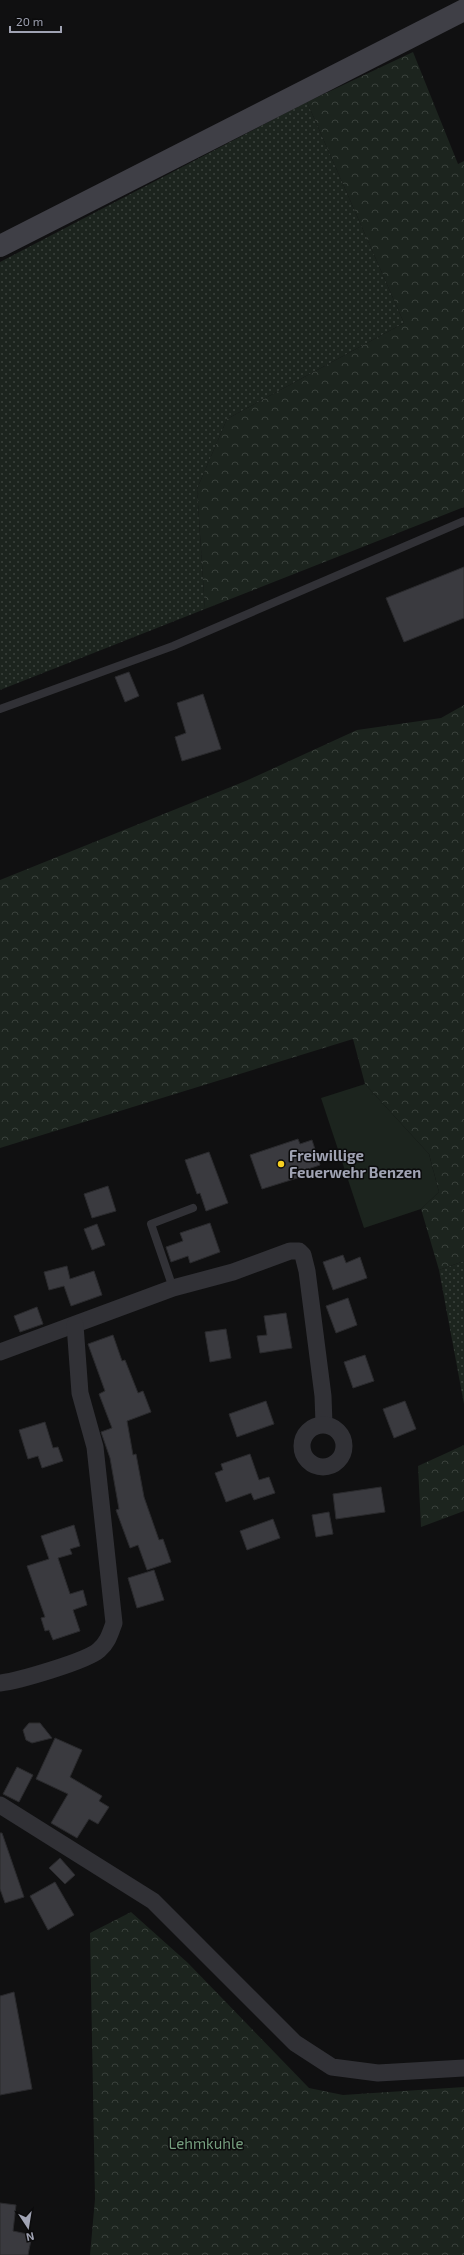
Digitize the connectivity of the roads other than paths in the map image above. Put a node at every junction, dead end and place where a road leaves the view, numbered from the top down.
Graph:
1 (464, 10) edge
2 (0, 246) edge
3 (464, 521) edge
4 (0, 709) edge
5 (193, 1208) dead end
6 (173, 1288) junction
7 (75, 1325) junction
8 (0, 1352) edge
9 (324, 1424) dead end
10 (0, 1683) edge
11 (0, 1805) edge
12 (464, 2068) edge

1 - 2 street
3 - 4 lane
5 - 6 lane
6 - 7 street
6 - 9 street
7 - 8 street
7 - 10 street
11 - 12 street

